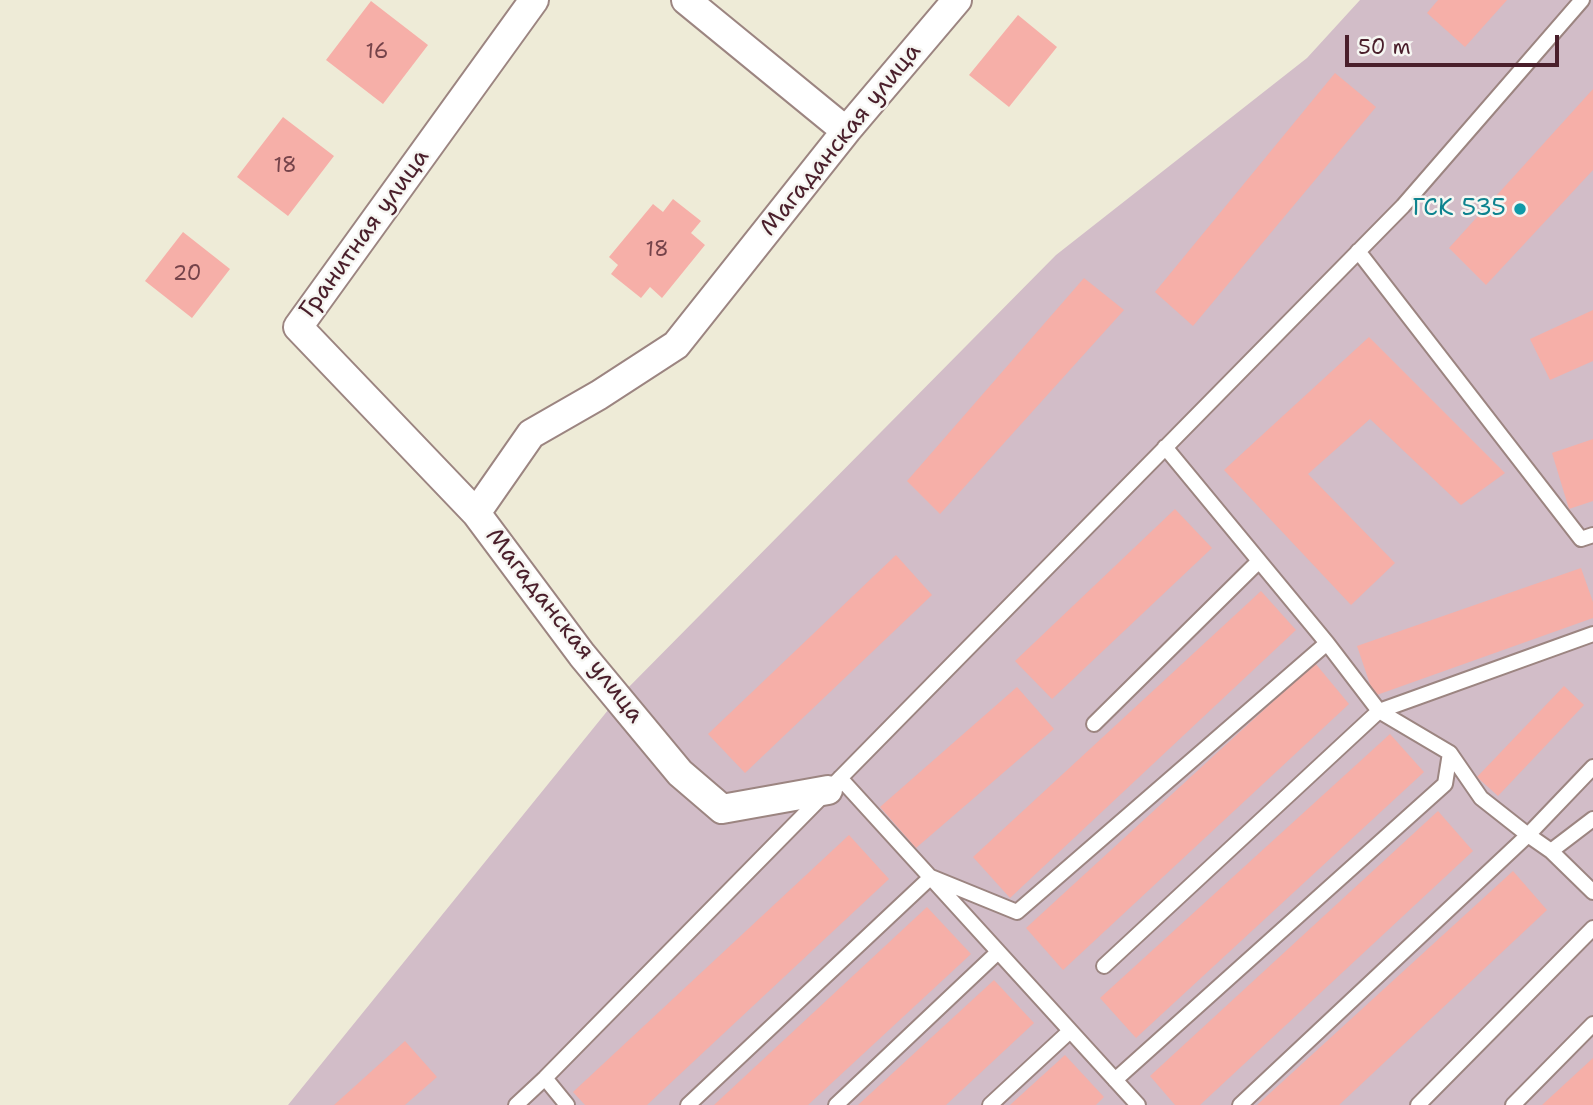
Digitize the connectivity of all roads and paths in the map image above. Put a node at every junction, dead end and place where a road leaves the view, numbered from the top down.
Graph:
1 (534, 0) edge
2 (686, 0) edge
3 (957, 0) edge
4 (1582, 0) edge
5 (846, 131) junction
6 (1358, 251) junction
7 (1165, 447) junction
8 (477, 513) junction
9 (1593, 535) edge
10 (1259, 561) junction
11 (1593, 635) edge
12 (1327, 643) junction
13 (1379, 711) junction
14 (1094, 724) dead end
15 (1450, 753) junction
16 (1593, 767) edge
17 (834, 784) junction
18 (1593, 819) edge
19 (1528, 835) junction
20 (1551, 851) junction
21 (931, 877) junction
22 (1593, 892) edge
23 (1593, 928) edge
24 (998, 952) junction
25 (1104, 966) dead end
26 (1593, 1024) edge
27 (1070, 1031) junction
28 (545, 1078) junction
29 (1115, 1080) junction
30 (516, 1105) edge
31 (567, 1105) edge
32 (688, 1105) edge
33 (836, 1105) edge
34 (990, 1105) edge
35 (1138, 1105) edge
36 (1240, 1105) edge
37 (1418, 1105) edge
38 (1513, 1105) edge

1 - 8 street, Гранитная улица
2 - 5 street
3 - 5 street, Магаданская улица
4 - 6 lane
5 - 8 street, Магаданская улица
6 - 7 lane
6 - 9 lane
7 - 10 lane
7 - 17 lane
8 - 17 street, Магаданская улица
10 - 12 lane
10 - 14 lane
11 - 13 lane
12 - 13 lane
12 - 21 lane
13 - 15 lane
13 - 25 lane
15 - 19 lane
15 - 29 lane
16 - 19 lane
17 - 21 lane
17 - 28 lane
18 - 20 lane
19 - 20 lane
19 - 36 lane
20 - 22 lane
21 - 24 lane
21 - 32 lane
23 - 37 lane
24 - 27 lane
24 - 33 lane
26 - 38 lane
27 - 29 lane
27 - 34 lane
28 - 30 lane
28 - 31 lane
29 - 35 lane

